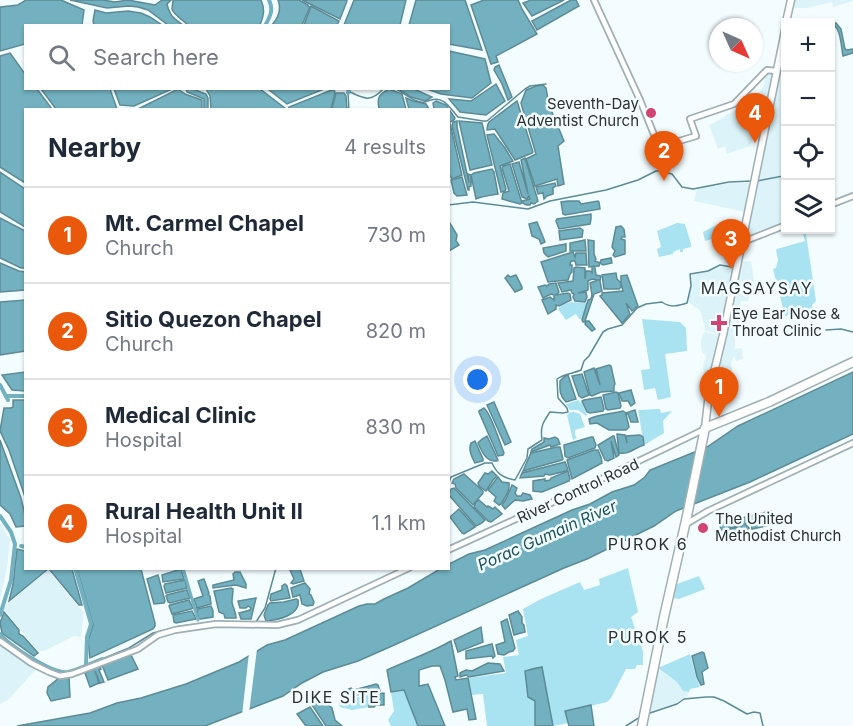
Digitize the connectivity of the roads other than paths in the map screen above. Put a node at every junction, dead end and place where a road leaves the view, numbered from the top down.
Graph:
1 (594, 0) edge
2 (791, 0) edge
3 (787, 18) edge
4 (781, 49) edge
5 (776, 71) junction
6 (853, 196) edge
7 (835, 203) edge
8 (781, 227) edge
9 (742, 239) junction
10 (851, 362) edge
11 (705, 432) junction
12 (853, 443) edge
13 (685, 523) junction
14 (450, 549) edge
15 (405, 570) edge
16 (0, 641) edge
17 (643, 720) edge

1 - 5 street
2 - 3 main road
4 - 5 main road
5 - 9 main road
6 - 7 street
8 - 9 street
9 - 11 main road
10 - 11 highway
11 - 13 highway
11 - 14 street, River Control Road
12 - 13 street
13 - 17 highway
15 - 16 street

